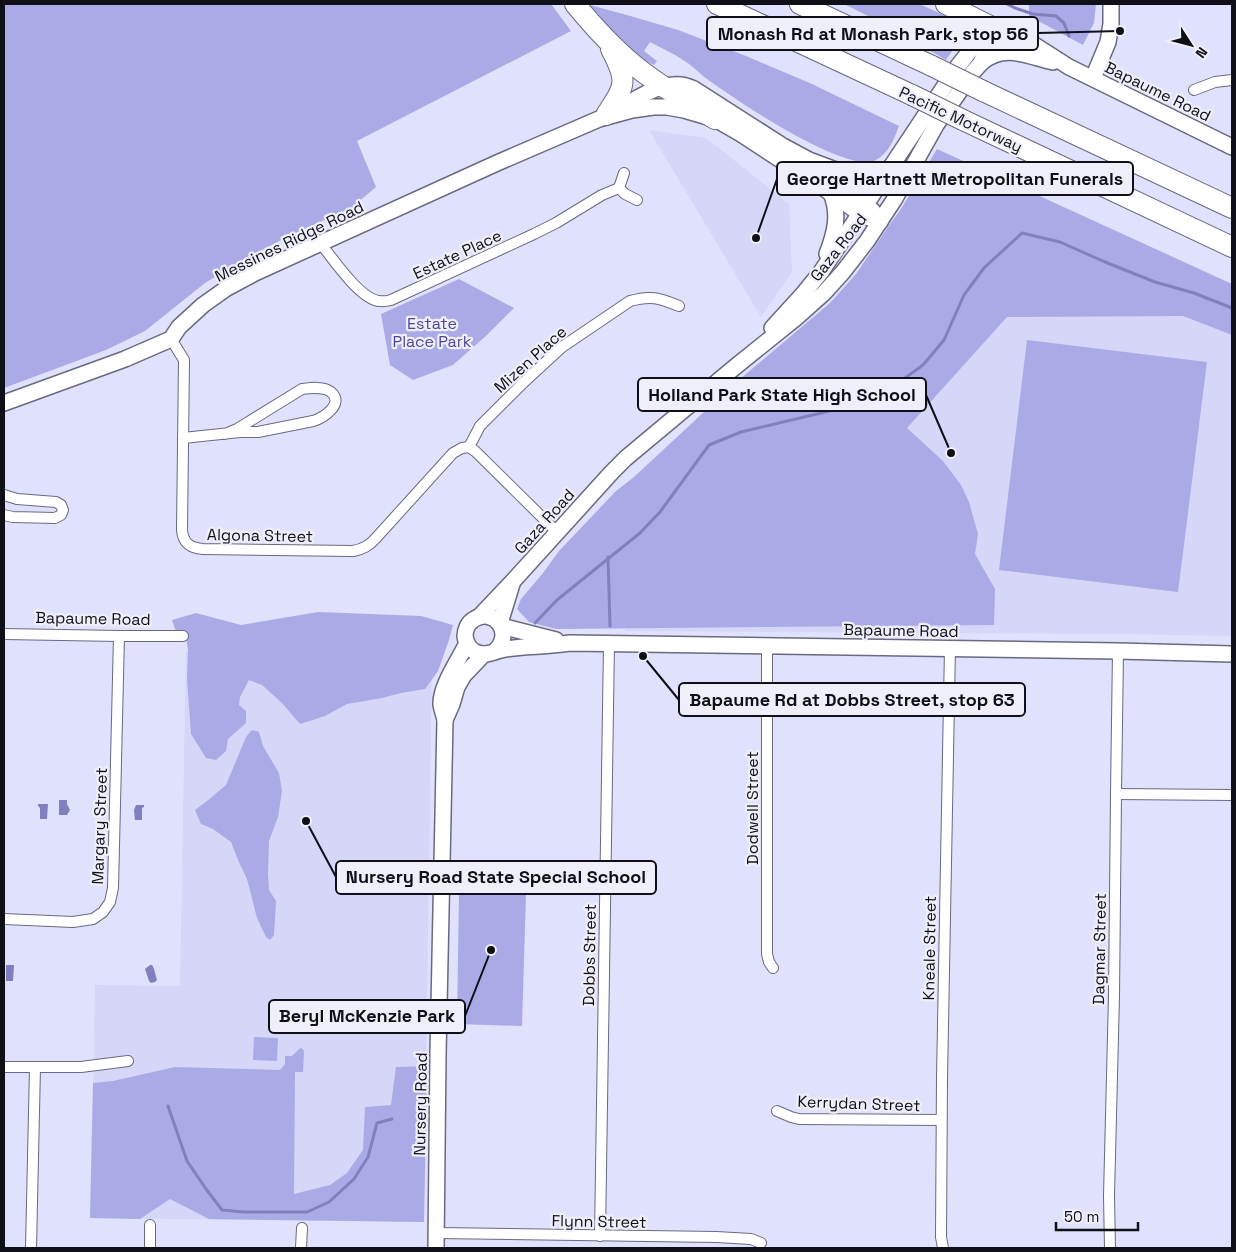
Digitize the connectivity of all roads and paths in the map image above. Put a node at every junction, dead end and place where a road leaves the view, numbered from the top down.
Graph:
1 (575, 4) edge
2 (718, 4) edge
3 (800, 4) edge
4 (946, 4) edge
5 (1111, 4) edge
6 (992, 27) junction
7 (605, 38) junction
8 (981, 63) junction
9 (1069, 67) junction
10 (1093, 78) junction
11 (1232, 80) edge
12 (664, 86) junction
13 (1194, 90) dead end
14 (603, 117) junction
15 (716, 119) junction
16 (783, 146) junction
17 (1232, 147) edge
18 (894, 163) junction
19 (624, 173) dead end
20 (618, 188) junction
21 (831, 193) junction
22 (637, 200) dead end
23 (1232, 208) edge
24 (863, 209) junction
25 (880, 222) junction
26 (321, 244) junction
27 (1232, 247) edge
28 (821, 272) junction
29 (679, 306) dead end
30 (171, 339) junction
31 (735, 367) junction
32 (4, 403) edge
33 (225, 434) junction
34 (183, 438) junction
35 (469, 447) junction
36 (4, 495) edge
37 (4, 515) edge
38 (557, 532) junction
39 (514, 580) junction
40 (478, 617) junction
41 (500, 625) junction
42 (4, 634) edge
43 (119, 636) junction
44 (183, 636) dead end
45 (570, 643) junction
46 (467, 644) junction
47 (609, 644) junction
48 (767, 646) junction
49 (950, 648) junction
50 (1118, 651) junction
51 (489, 653) junction
52 (1232, 654) edge
53 (445, 720) junction
54 (1116, 794) junction
55 (1232, 795) edge
56 (4, 919) edge
57 (773, 968) dead end
58 (128, 1061) dead end
59 (4, 1067) edge
60 (35, 1067) junction
61 (777, 1110) dead end
62 (941, 1120) junction
63 (150, 1225) dead end
64 (302, 1228) dead end
65 (600, 1236) junction
66 (437, 1241) edge
67 (761, 1242) dead end
68 (30, 1248) edge
69 (150, 1248) edge
70 (302, 1248) edge
71 (943, 1248) edge
72 (1110, 1248) edge

1 - 7 highway
2 - 27 highway, Pacific Motorway, bridge
3 - 23 highway, bridge
4 - 6 highway
5 - 10 main road
6 - 8 main road, Gaza Road
6 - 9 main road, Bapaume Road
6 - 18 main road, Gaza Road
7 - 12 highway
7 - 14 highway
8 - 9 main road, Bapaume Road
8 - 25 main road, Gaza Road
9 - 10 main road, Bapaume Road
10 - 17 main road, Bapaume Road
11 - 13 street
12 - 14 main road, Messines Ridge Road
12 - 15 highway
12 - 16 main road, Messines Ridge Road
14 - 15 main road, Messines Ridge Road
14 - 26 main road, Messines Ridge Road
15 - 21 main road, Messines Ridge Road
16 - 18 main road
16 - 24 main road
18 - 24 main road, Gaza Road
19 - 20 street
20 - 22 street
20 - 26 street, Estate Place
21 - 24 main road, Messines Ridge Road
21 - 28 main road
24 - 25 main road, Messines Ridge Road
24 - 28 main road, Gaza Road
25 - 31 main road, Gaza Road
26 - 30 main road, Messines Ridge Road
28 - 31 main road, Gaza Road
29 - 35 street, Mizen Place
30 - 32 main road, Messines Ridge Road
30 - 34 street, Algona Street
31 - 38 main road, Gaza Road
33 - 33 street
33 - 34 street
34 - 35 street, Algona Street
35 - 38 street
36 - 37 street
38 - 39 main road, Gaza Road
39 - 40 main road, Gaza Road
39 - 41 main road, Gaza Road
40 - 41 main road
40 - 46 main road
41 - 45 main road, Bapaume Road
41 - 51 main road
42 - 43 street, Bapaume Road
43 - 44 street, Bapaume Road
43 - 56 street, Margary Street
45 - 47 main road, Bapaume Road
45 - 51 main road, Bapaume Road
46 - 51 main road
46 - 53 main road, Nursery Road
47 - 48 main road, Bapaume Road
47 - 65 street, Dobbs Street
48 - 49 main road, Bapaume Road
48 - 57 street, Dodwell Street
49 - 50 main road, Bapaume Road
49 - 62 street, Kneale Street
50 - 52 main road, Bapaume Road
50 - 54 street, Dagmar Street
51 - 53 main road, Nursery Road
53 - 66 main road, Nursery Road
54 - 55 street
54 - 72 street, Dagmar Street
58 - 60 street
59 - 60 street
60 - 68 street
61 - 62 street, Kerrydan Street
62 - 71 street, Kneale Street
63 - 69 street
64 - 70 street
65 - 66 street, Flynn Street
65 - 67 street, Flynn Street

